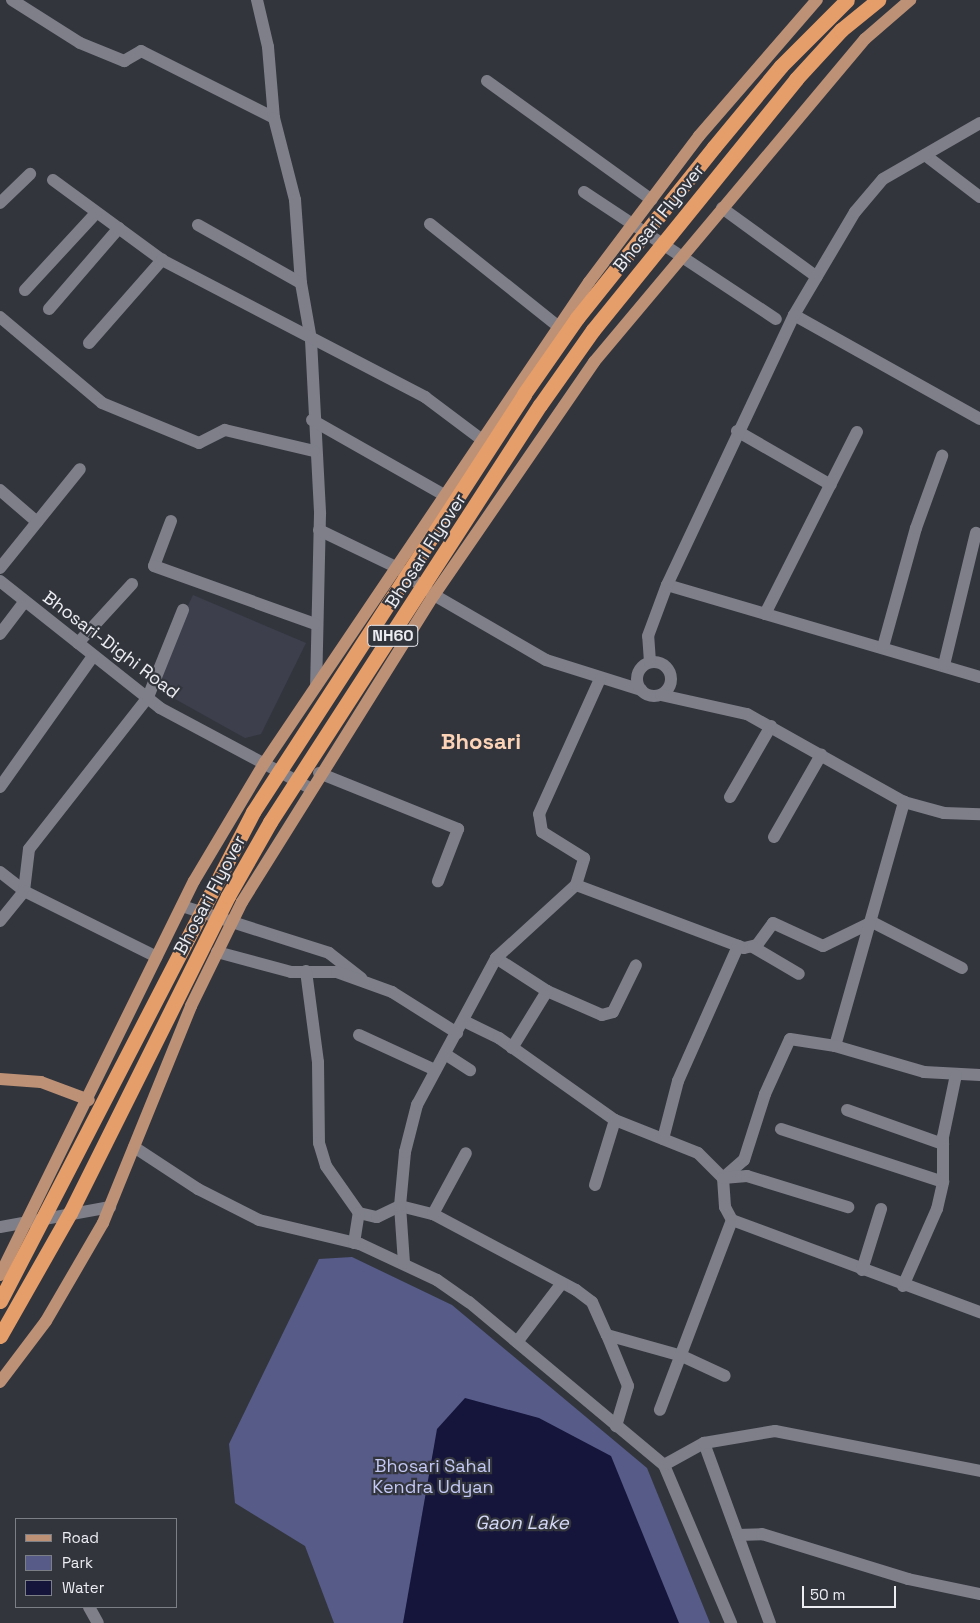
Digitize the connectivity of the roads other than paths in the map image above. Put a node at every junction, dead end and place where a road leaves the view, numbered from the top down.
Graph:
1 (12, 0) edge
2 (257, 0) edge
3 (817, 0) edge
4 (847, 0) edge
5 (878, 0) edge
6 (910, 0) edge
7 (487, 81) dead end
8 (274, 118) junction
9 (980, 124) edge
10 (925, 155) junction
11 (30, 174) dead end
12 (53, 180) dead end
13 (584, 192) dead end
14 (980, 197) edge
15 (652, 200) junction
16 (0, 202) edge
17 (722, 208) junction
18 (96, 213) junction
19 (430, 224) dead end
20 (198, 225) dead end
21 (632, 227) junction
22 (119, 228) junction
23 (680, 257) junction
24 (162, 260) junction
25 (817, 277) junction
26 (301, 283) junction
27 (24, 290) dead end
28 (50, 309) dead end
29 (794, 315) junction
30 (0, 317) edge
31 (776, 319) dead end
32 (558, 326) junction
33 (312, 340) junction
34 (89, 343) dead end
35 (980, 419) edge
36 (312, 420) junction
37 (737, 431) junction
38 (857, 432) dead end
39 (482, 439) junction
40 (314, 450) junction
41 (942, 456) dead end
42 (80, 469) dead end
43 (831, 484) junction
44 (0, 490) edge
45 (444, 494) junction
46 (37, 522) junction
47 (171, 522) dead end
48 (319, 530) junction
49 (976, 533) dead end
50 (396, 567) junction
51 (0, 568) edge
52 (0, 581) edge
53 (132, 584) dead end
54 (667, 585) junction
55 (434, 595) junction
56 (25, 601) junction
57 (183, 610) dead end
58 (765, 614) junction
59 (315, 624) junction
60 (0, 634) edge
61 (78, 643) junction
62 (883, 647) junction
63 (93, 656) junction
64 (650, 662) junction
65 (944, 665) junction
66 (980, 677) edge
67 (600, 679) junction
68 (316, 686) junction
69 (640, 690) junction
70 (661, 695) junction
71 (148, 697) junction
72 (771, 726) junction
73 (820, 756) junction
74 (265, 762) junction
75 (320, 773) junction
76 (0, 787) edge
77 (310, 788) junction
78 (730, 797) dead end
79 (904, 802) junction
80 (980, 814) edge
81 (774, 837) dead end
82 (0, 872) edge
83 (438, 881) dead end
84 (576, 885) junction
85 (24, 891) junction
86 (182, 906) junction
87 (1, 917) edge
88 (232, 922) junction
89 (872, 922) junction
90 (738, 946) junction
91 (753, 947) junction
92 (217, 952) junction
93 (157, 957) junction
94 (496, 958) junction
95 (636, 965) dead end
96 (962, 968) dead end
97 (306, 971) junction
98 (799, 974) dead end
99 (363, 981) junction
100 (547, 991) junction
101 (464, 1022) junction
102 (457, 1033) junction
103 (359, 1035) dead end
104 (835, 1046) junction
105 (512, 1048) junction
106 (445, 1054) junction
107 (436, 1070) junction
108 (470, 1070) dead end
109 (956, 1075) junction
110 (980, 1075) edge
111 (0, 1078) edge
112 (89, 1100) junction
113 (847, 1110) dead end
114 (615, 1120) junction
115 (781, 1129) dead end
116 (663, 1138) junction
117 (943, 1144) junction
118 (134, 1147) junction
119 (466, 1153) dead end
120 (723, 1178) junction
121 (943, 1182) junction
122 (595, 1185) dead end
123 (400, 1206) junction
124 (110, 1207) junction
125 (848, 1207) dead end
126 (881, 1209) dead end
127 (359, 1213) junction
128 (433, 1214) junction
129 (30, 1220) junction
130 (732, 1220) junction
131 (0, 1228) edge
132 (354, 1243) junction
133 (404, 1262) junction
134 (862, 1270) junction
135 (0, 1275) edge
136 (562, 1283) junction
137 (902, 1286) junction
138 (0, 1301) edge
139 (980, 1312) edge
140 (607, 1335) junction
141 (0, 1336) edge
142 (517, 1342) junction
143 (682, 1356) junction
144 (725, 1376) dead end
145 (0, 1382) edge
146 (660, 1410) dead end
147 (616, 1426) junction
148 (704, 1443) junction
149 (664, 1465) junction
150 (980, 1471) edge
151 (738, 1535) junction
152 (980, 1594) edge
153 (90, 1608) edge
154 (98, 1623) edge
155 (730, 1623) edge
156 (770, 1623) edge

1 - 8 street
2 - 8 street
3 - 15 main road
4 - 138 highway, Bhosari Flyover / NH60
5 - 141 highway, Bhosari Flyover / NH60
6 - 17 main road
7 - 15 street
8 - 26 street
9 - 10 street
10 - 14 street
10 - 25 street
11 - 16 street
12 - 18 street
13 - 21 street
15 - 21 main road
17 - 23 main road
17 - 25 street
18 - 22 street
18 - 27 street
19 - 32 street
20 - 26 street
21 - 23 street
21 - 32 main road
22 - 24 street
22 - 28 street
23 - 31 street
23 - 55 main road
24 - 33 street
24 - 34 street
25 - 29 street
26 - 33 street
29 - 35 street
29 - 37 street
30 - 40 street
32 - 39 main road
33 - 36 street
33 - 39 street
36 - 40 street
36 - 45 street
37 - 43 street
37 - 54 street
38 - 43 street
39 - 45 main road
40 - 48 street
41 - 62 street
42 - 46 street
43 - 58 street
44 - 46 street
45 - 50 main road
46 - 51 street
47 - 59 street
48 - 50 street
48 - 59 street
49 - 65 street
50 - 55 street
50 - 68 main road
52 - 56 street, Bhosari-Dighi Road
53 - 61 street
54 - 58 street
54 - 64 street
55 - 67 street
55 - 75 main road
56 - 60 street
56 - 61 street, Bhosari-Dighi Road
57 - 71 street
58 - 62 street
59 - 68 street
61 - 63 street, Bhosari-Dighi Road
62 - 65 street
63 - 71 street, Bhosari-Dighi Road
63 - 76 street
64 - 69 street
64 - 70 street
65 - 66 street
67 - 69 street
67 - 84 street
68 - 74 main road
69 - 70 street
70 - 72 street
71 - 74 street, Bhosari-Dighi Road
71 - 85 street
72 - 73 street
72 - 78 street
73 - 79 street
73 - 81 street
74 - 77 street, Bhosari-Dighi Road
74 - 86 main road
75 - 77 main road
75 - 83 street
77 - 88 main road
79 - 80 street
79 - 89 street
82 - 85 street
84 - 90 street
84 - 94 street
85 - 87 street
85 - 93 street
86 - 88 street
86 - 93 main road
88 - 92 main road
88 - 99 street
89 - 91 street
89 - 96 street
89 - 104 street
90 - 91 street
90 - 116 street
91 - 98 street
92 - 97 street
92 - 118 main road
93 - 112 main road
94 - 100 street
94 - 101 street
95 - 100 street
97 - 99 street
97 - 127 street
99 - 102 street
100 - 105 street
101 - 102 street
101 - 105 street
102 - 106 street
103 - 107 street
104 - 109 street
104 - 120 street
105 - 114 street
106 - 107 street
106 - 108 street
107 - 123 street
109 - 110 street
109 - 117 street
111 - 112 main road
112 - 129 main road
113 - 117 street
114 - 116 street
114 - 122 street
115 - 121 street
116 - 120 street
117 - 121 street
118 - 124 main road
118 - 132 street
119 - 128 street
120 - 125 street
120 - 130 street
121 - 137 street
123 - 127 street
123 - 128 street
123 - 133 street
124 - 129 street
124 - 145 main road
126 - 134 street
127 - 132 street
128 - 136 street
129 - 131 street
129 - 135 main road
130 - 134 street
130 - 143 street
132 - 133 street
133 - 142 street
134 - 137 street
136 - 140 street
136 - 142 street
137 - 139 street
140 - 143 street
140 - 147 street
142 - 147 street
143 - 144 street
143 - 146 street
147 - 149 street
148 - 149 street
148 - 150 street
148 - 151 street
149 - 155 street
151 - 152 street
151 - 156 street
153 - 154 street

